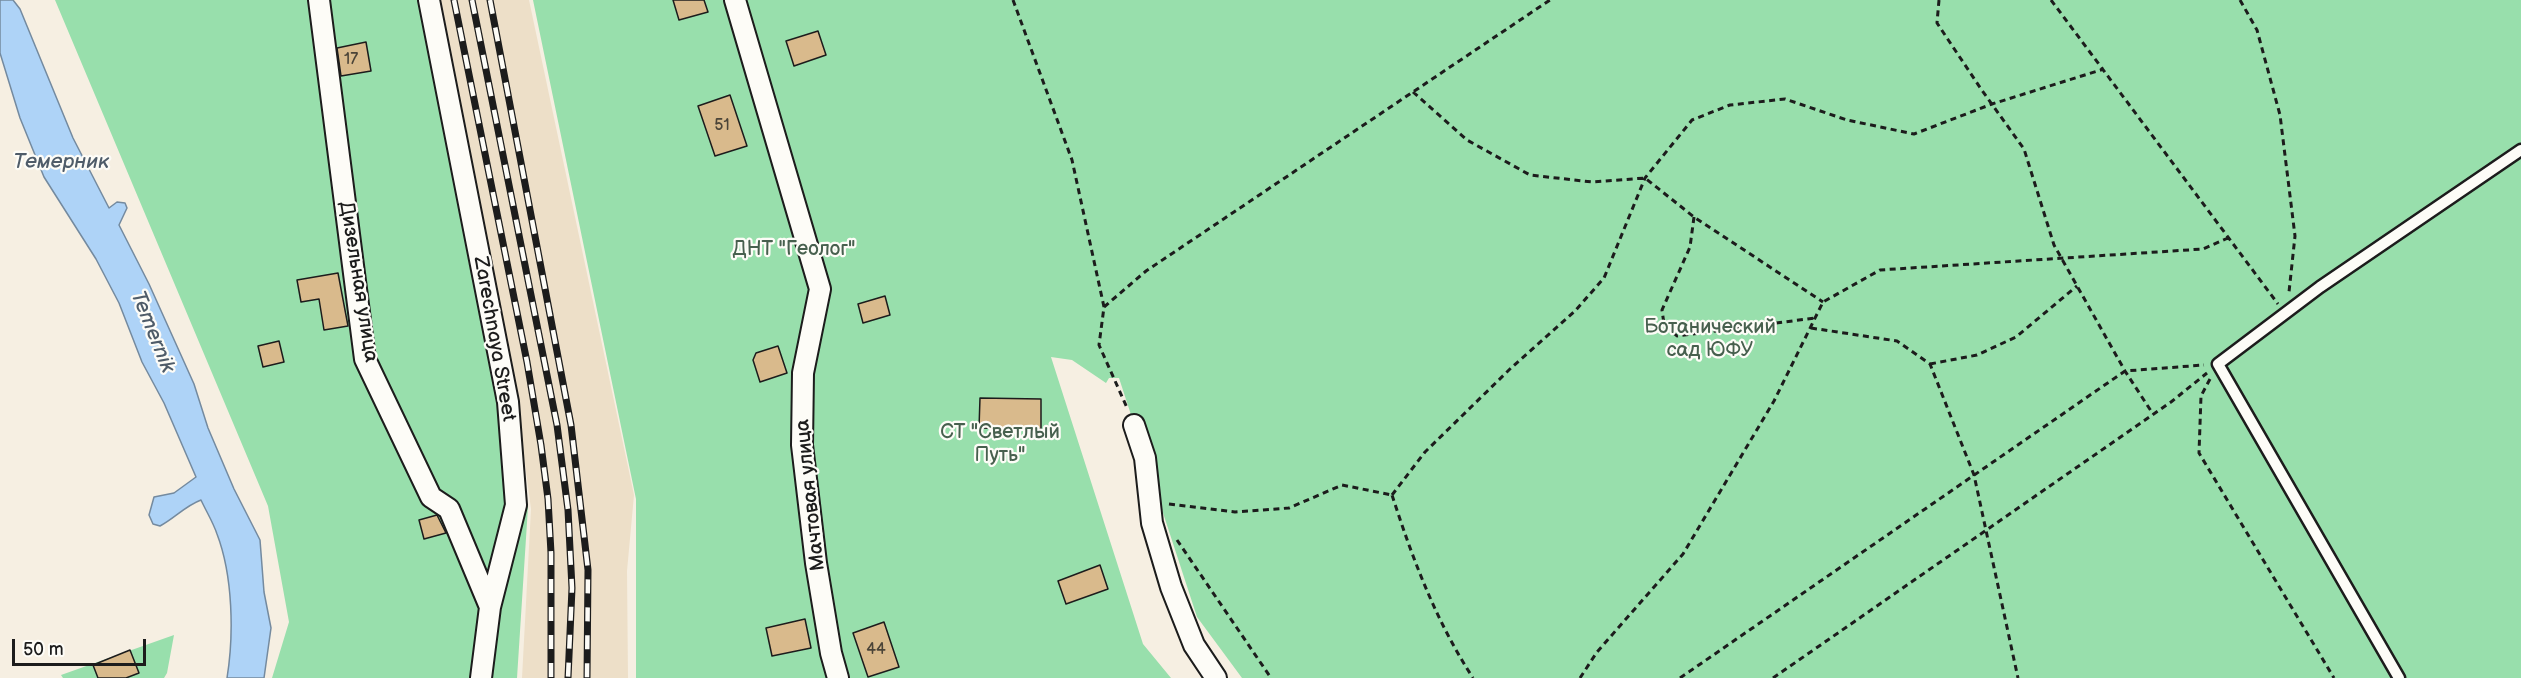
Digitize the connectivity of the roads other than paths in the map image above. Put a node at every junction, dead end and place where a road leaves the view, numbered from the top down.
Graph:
1 (319, 0) edge
2 (429, 0) edge
3 (735, 0) edge
4 (2521, 150) edge
5 (1134, 425) road end
6 (490, 608) junction
7 (481, 678) edge
8 (838, 678) edge
9 (1216, 678) edge
10 (2399, 678) edge

1 - 6 street, Дизельная улица
2 - 6 street, Zarechnaya Street
3 - 8 street, Мачтовая улица
4 - 10 lane
5 - 9 street
6 - 7 street, Zarechnaya Street

